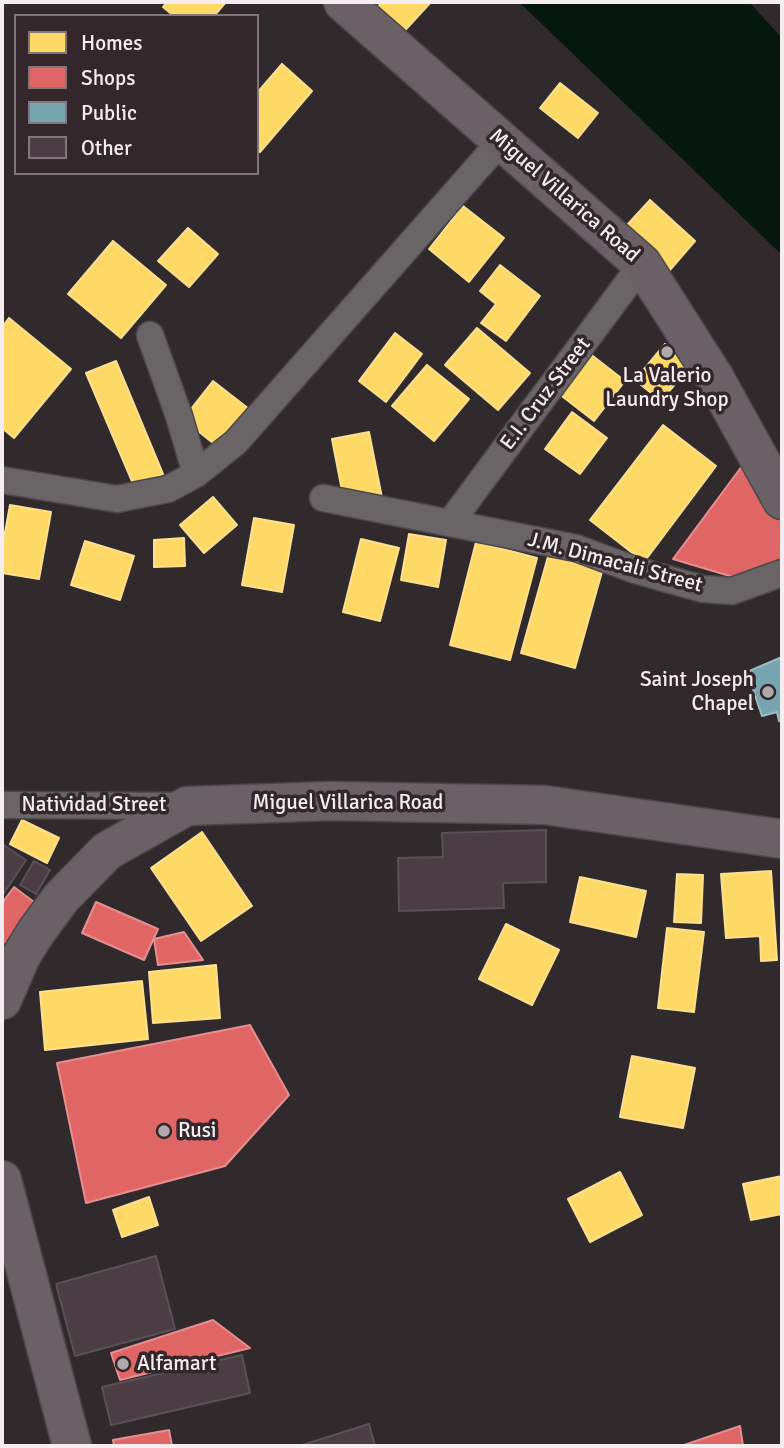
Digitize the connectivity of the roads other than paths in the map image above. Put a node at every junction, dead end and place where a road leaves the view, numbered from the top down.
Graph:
1 (343, 2) edge
2 (500, 141) junction
3 (642, 264) junction
4 (150, 335) dead end
5 (196, 474) junction
6 (2, 480) edge
7 (323, 498) dead end
8 (782, 500) edge
9 (450, 523) junction
10 (782, 573) edge
11 (2, 805) edge
12 (187, 806) junction
13 (782, 839) edge
14 (2, 1000) edge
15 (2, 1180) edge
16 (72, 1446) edge

1 - 2 main road, Miguel Villarica Road
2 - 3 main road, Miguel Villarica Road
2 - 5 street
3 - 8 main road, Miguel Villarica Road
3 - 9 street, E.I. Cruz Street
4 - 5 street
5 - 6 street
7 - 9 street, J.M. Dimacali Street
9 - 10 street, J.M. Dimacali Street
11 - 12 street, Natividad Street
12 - 13 main road, Miguel Villarica Road
12 - 14 main road, Miguel Villarica Road
15 - 16 main road

